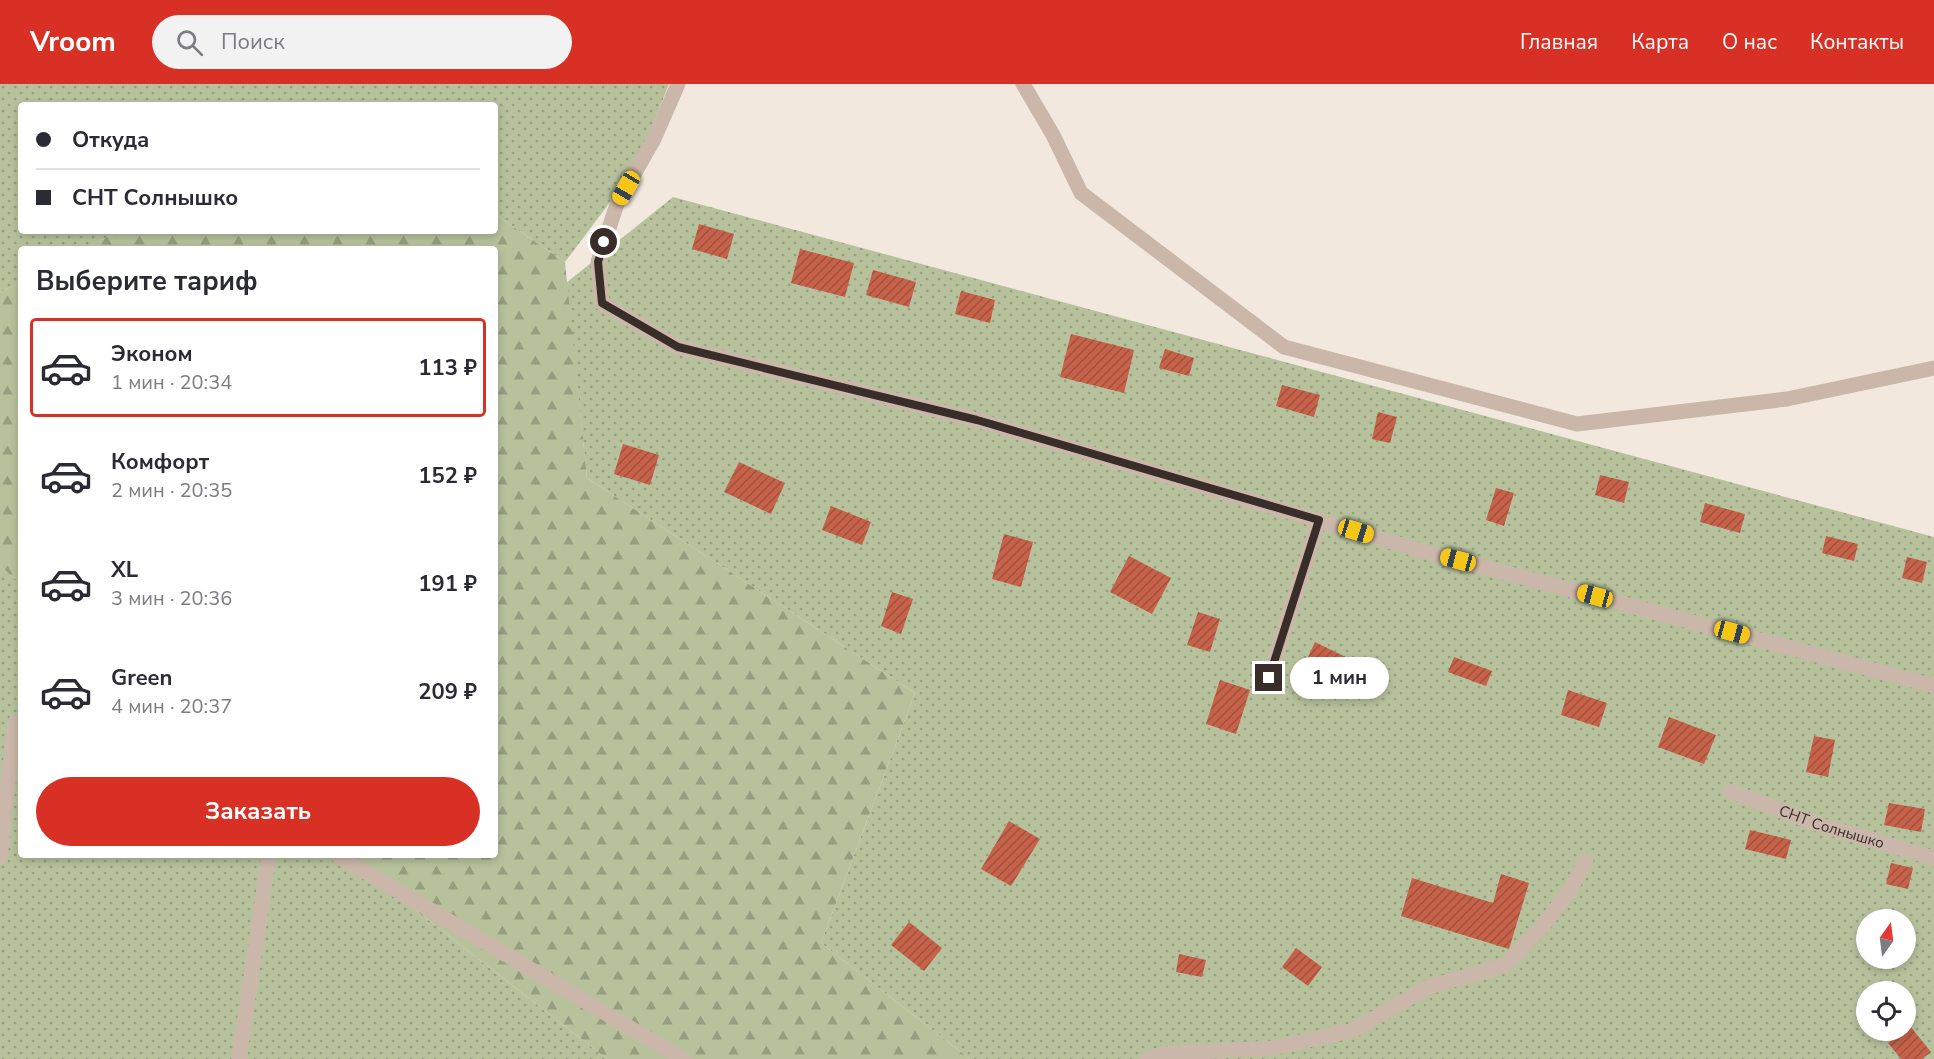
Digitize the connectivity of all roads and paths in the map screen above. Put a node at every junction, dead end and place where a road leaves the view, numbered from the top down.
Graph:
1 (678, 84) edge
2 (1023, 84) edge
3 (1934, 368) edge
4 (1319, 520) junction
5 (1269, 678) dead end
6 (1934, 686) edge
7 (0, 717) edge
8 (18, 723) edge
9 (1730, 791) dead end
10 (0, 857) edge
11 (269, 858) edge
12 (342, 858) edge
13 (1934, 858) edge
14 (1586, 861) dead end
15 (239, 1059) edge
16 (683, 1059) edge
17 (1146, 1059) edge

1 - 4 lane
2 - 3 lane
4 - 5 lane
4 - 6 lane
7 - 8 lane
8 - 10 lane
9 - 13 lane, СНТ Солнышко
11 - 15 lane
12 - 16 lane
14 - 17 lane

